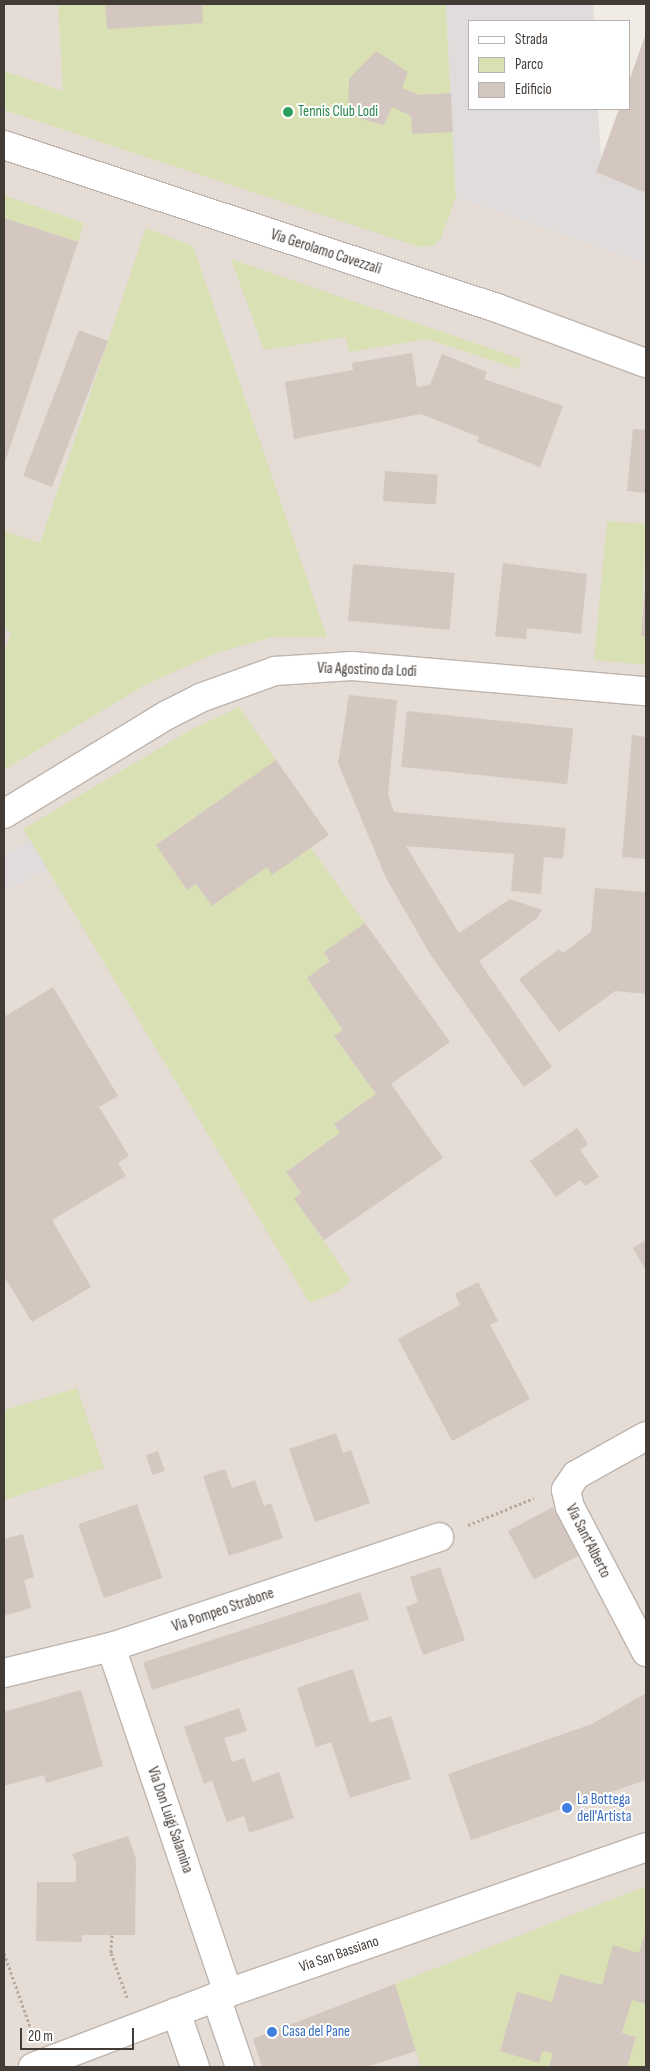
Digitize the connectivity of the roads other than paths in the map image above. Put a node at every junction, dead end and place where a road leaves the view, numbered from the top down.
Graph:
1 (4, 145) edge
2 (646, 363) edge
3 (646, 691) edge
4 (4, 814) edge
5 (646, 1436) edge
6 (439, 1537) dead end
7 (112, 1647) junction
8 (646, 1652) edge
9 (4, 1673) edge
10 (646, 1846) edge
11 (222, 1995) junction
12 (176, 2012) junction
13 (33, 2067) edge
14 (195, 2067) edge
15 (240, 2067) edge

1 - 2 street, Via Gerolamo Cavezzali
3 - 4 street, Via Agostino da Lodi
5 - 8 street, Via Sant'Alberto
6 - 7 street, Via Pompeo Strabone
7 - 9 street, Via Pompeo Strabone
7 - 11 street, Via Don Luigi Salamina
10 - 11 street, Via San Bassiano
11 - 12 street, Via San Bassiano
11 - 15 street, Via Don Luigi Salamina
12 - 13 street, Via San Bassiano
12 - 14 street

